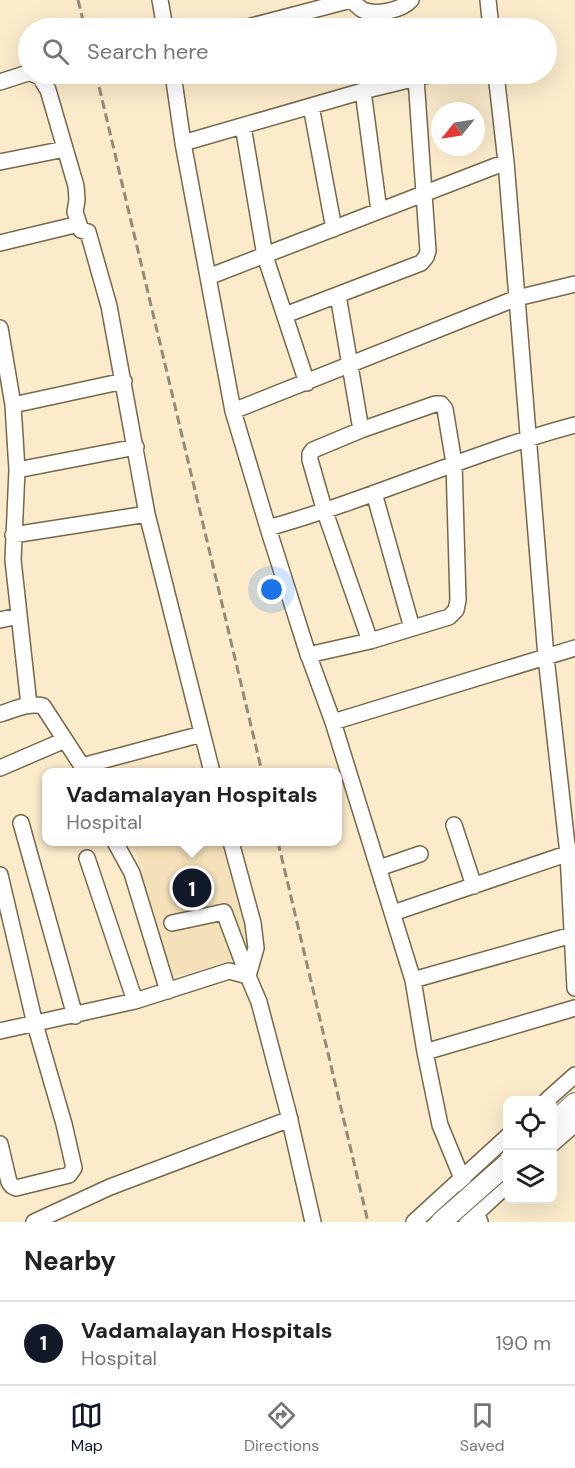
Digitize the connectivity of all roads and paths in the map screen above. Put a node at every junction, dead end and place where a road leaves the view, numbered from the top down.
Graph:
1 (160, 0) edge
2 (351, 0) edge
3 (411, 0) edge
4 (488, 0) edge
5 (163, 18) edge
6 (282, 18) edge
7 (490, 18) edge
8 (18, 76) edge
9 (0, 82) edge
10 (44, 84) edge
11 (174, 84) edge
12 (392, 84) edge
13 (416, 84) edge
14 (497, 84) edge
15 (363, 91) junction
16 (310, 106) junction
17 (243, 126) junction
18 (183, 143) junction
19 (64, 149) junction
20 (0, 162) edge
21 (506, 162) junction
22 (423, 192) junction
23 (379, 211) junction
24 (79, 224) junction
25 (334, 229) junction
26 (0, 243) edge
27 (265, 256) junction
28 (208, 278) junction
29 (575, 284) edge
30 (338, 295) junction
31 (517, 298) junction
32 (285, 315) junction
33 (0, 328) edge
34 (350, 366) junction
35 (124, 381) junction
36 (307, 383) junction
37 (13, 405) junction
38 (233, 411) junction
39 (575, 425) edge
40 (361, 430) junction
41 (528, 437) junction
42 (136, 447) junction
43 (454, 463) junction
44 (17, 470) junction
45 (374, 493) junction
46 (325, 512) junction
47 (147, 514) junction
48 (268, 528) junction
49 (13, 535) junction
50 (7, 561) edge
51 (20, 616) junction
52 (0, 620) edge
53 (412, 628) junction
54 (370, 641) junction
55 (575, 648) edge
56 (308, 655) junction
57 (546, 657) junction
58 (29, 705) junction
59 (0, 714) edge
60 (333, 722) junction
61 (202, 734) junction
62 (65, 740) junction
63 (0, 768) edge
64 (82, 768) edge
65 (86, 768) edge
66 (211, 768) edge
67 (21, 823) dead end
68 (454, 825) dead end
69 (117, 846) edge
70 (232, 846) edge
71 (571, 853) edge
72 (420, 854) dead end
73 (87, 858) dead end
74 (379, 868) junction
75 (0, 875) edge
76 (474, 886) junction
77 (393, 913) junction
78 (172, 923) dead end
79 (572, 935) junction
80 (248, 976) junction
81 (413, 980) junction
82 (575, 988) edge
83 (168, 991) junction
84 (135, 1001) junction
85 (575, 1008) edge
86 (75, 1016) junction
87 (35, 1024) junction
88 (0, 1031) edge
89 (425, 1052) junction
90 (575, 1075) edge
91 (552, 1096) edge
92 (575, 1103) edge
93 (290, 1119) junction
94 (557, 1119) edge
95 (575, 1124) edge
96 (503, 1140) edge
97 (557, 1140) edge
98 (0, 1144) edge
99 (503, 1167) edge
100 (462, 1178) junction
101 (503, 1188) edge
102 (65, 1208) junction
103 (474, 1219) edge
104 (34, 1222) edge
105 (74, 1222) edge
106 (312, 1222) edge
107 (414, 1222) edge
108 (441, 1222) edge

1 - 5 street
2 - 3 street
2 - 6 street
4 - 7 street
8 - 9 street
10 - 19 street
11 - 18 street
12 - 15 street
13 - 22 street
14 - 21 street
15 - 16 street
15 - 23 street
16 - 17 street
16 - 25 street
17 - 18 street
17 - 27 street
18 - 28 street
19 - 20 street
19 - 24 street
21 - 22 street
21 - 31 street
22 - 23 street
22 - 30 street
23 - 25 street
24 - 26 street
24 - 35 street
25 - 27 street
27 - 28 street
27 - 32 street
28 - 38 street
29 - 31 street
30 - 32 street
30 - 34 street
31 - 34 street
31 - 41 street
32 - 36 street
33 - 37 street
34 - 36 street
34 - 40 street
35 - 37 street
35 - 42 street
36 - 38 street
37 - 44 street
38 - 48 street
39 - 41 street
40 - 43 street
40 - 46 street
41 - 43 street
41 - 57 street
42 - 44 street
42 - 47 street
43 - 45 street
43 - 53 street
44 - 49 street
45 - 46 street
45 - 53 street
46 - 48 street
46 - 54 street
47 - 49 street
47 - 61 street
48 - 56 street
49 - 50 street
50 - 51 street
51 - 52 street
51 - 58 street
53 - 54 street
54 - 56 street
55 - 57 street
56 - 60 street
57 - 60 street
57 - 71 street
58 - 59 street
58 - 62 street
60 - 74 street
61 - 65 street
61 - 66 street
62 - 63 street
62 - 64 street
67 - 86 street
68 - 76 street
69 - 83 street
70 - 80 street
71 - 76 street
71 - 79 street
72 - 74 street
73 - 84 street
74 - 77 street
75 - 87 street
76 - 77 street
77 - 81 street
78 - 80 street
79 - 81 street
79 - 82 street
80 - 83 street
80 - 93 street
81 - 89 street
83 - 84 street
84 - 86 street
85 - 89 street
86 - 87 street
87 - 88 street
87 - 98 street
89 - 100 street
90 - 91 street
92 - 94 main road
93 - 102 street
93 - 106 street
95 - 97 street
96 - 100 street
99 - 108 main road, bridge
100 - 103 street
100 - 107 street
101 - 103 street
102 - 104 street
102 - 105 street

